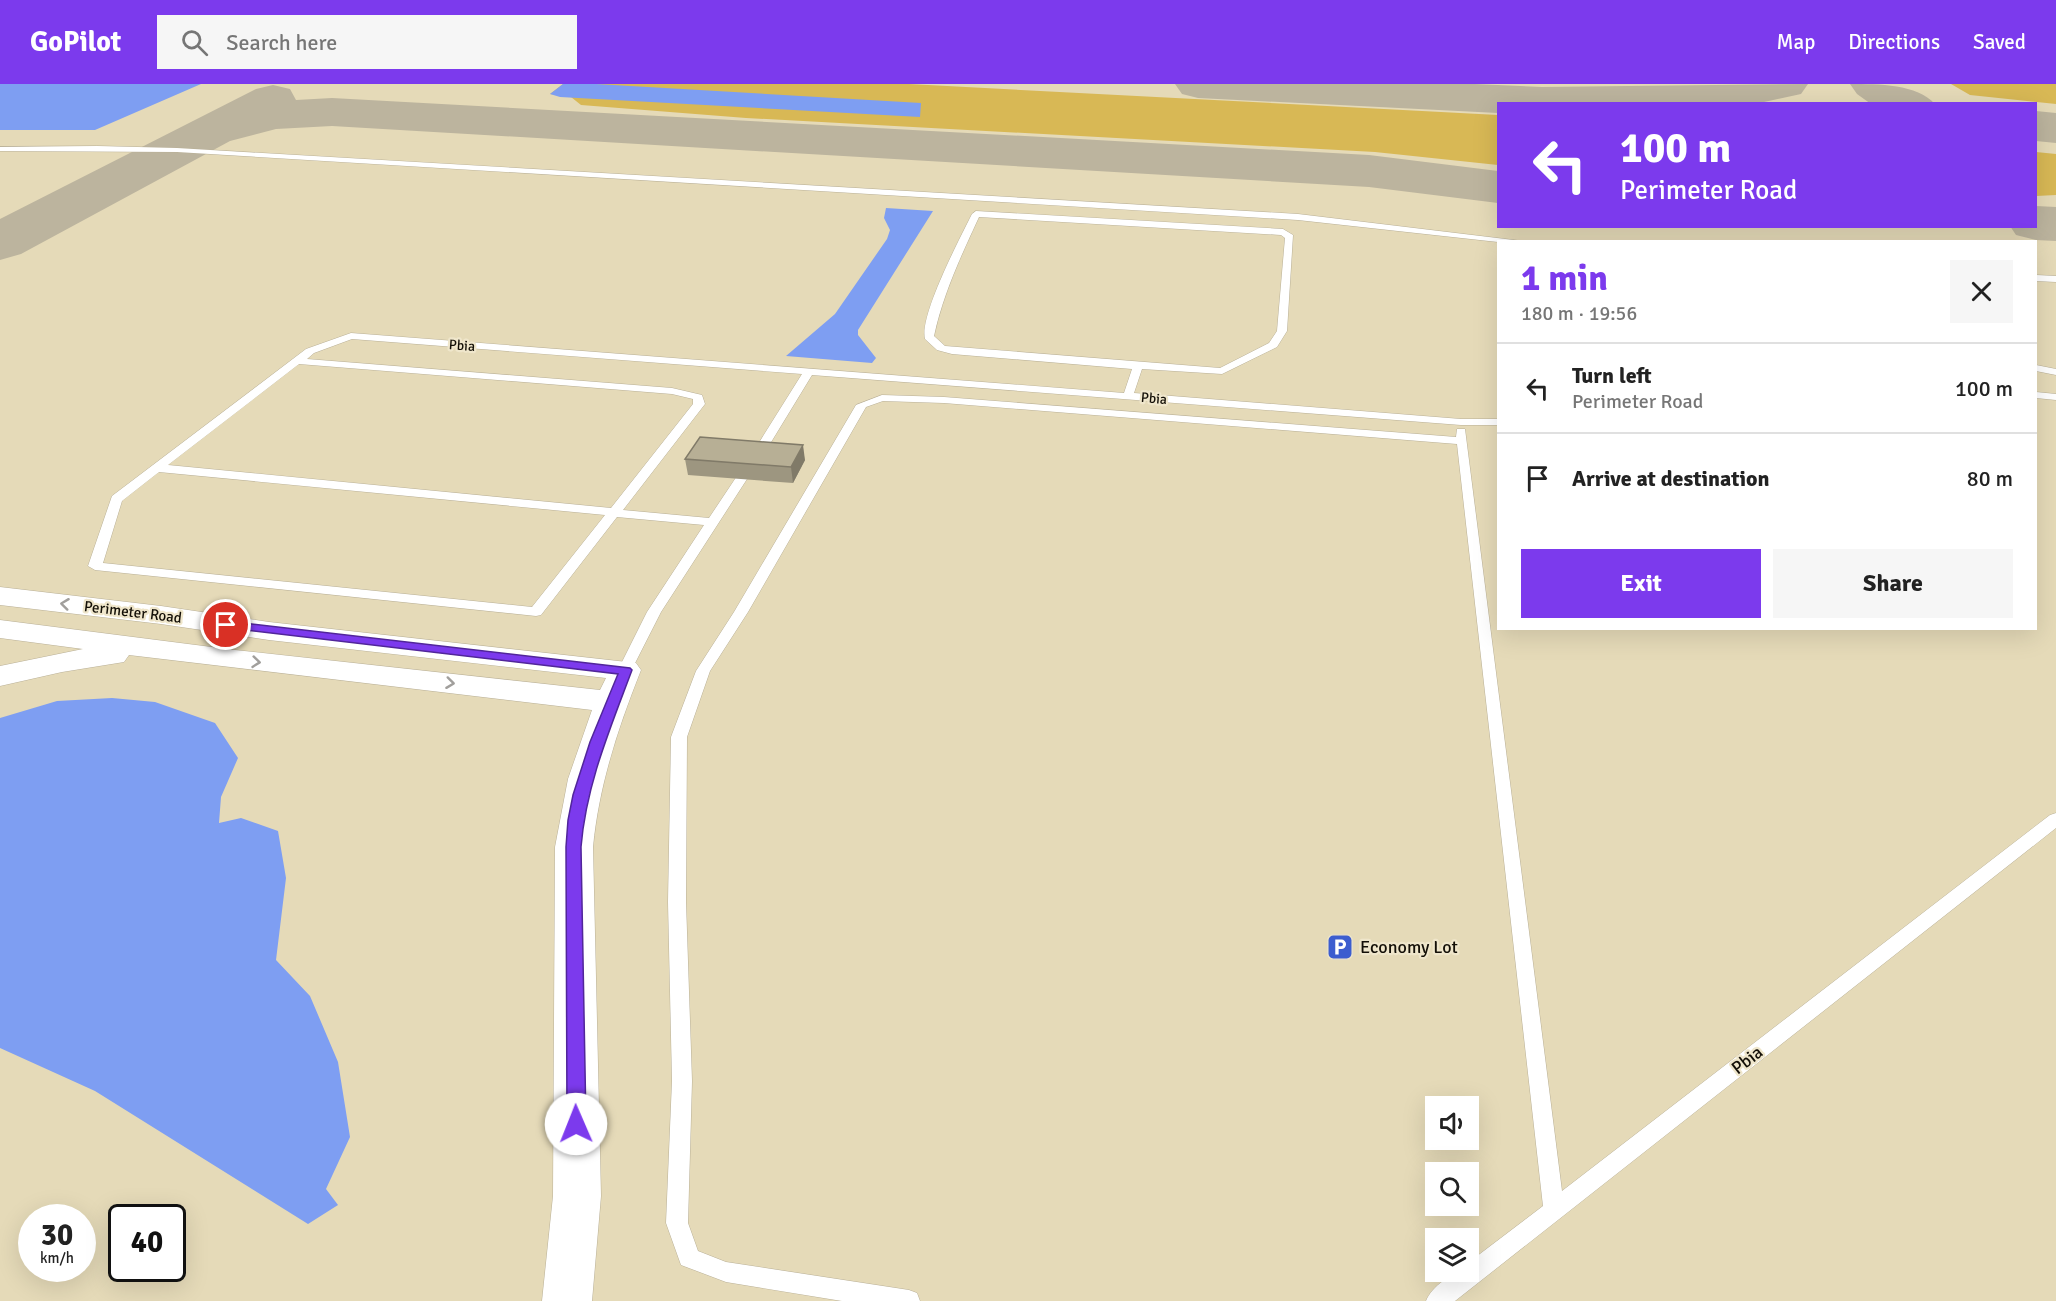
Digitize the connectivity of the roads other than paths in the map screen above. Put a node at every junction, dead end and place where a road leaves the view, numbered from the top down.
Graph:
1 (0, 149) edge
2 (1508, 240) edge
3 (2037, 278) edge
4 (2056, 279) edge
5 (297, 361) junction
6 (1138, 366) junction
7 (2037, 368) edge
8 (810, 370) junction
9 (2056, 372) edge
10 (2037, 395) edge
11 (1128, 396) junction
12 (2056, 397) edge
13 (1461, 422) junction
14 (1497, 422) edge
15 (1461, 441) junction
16 (756, 457) edge
17 (156, 468) junction
18 (741, 479) edge
19 (613, 512) junction
20 (712, 522) junction
21 (0, 596) edge
22 (0, 629) edge
23 (269, 631) junction
24 (69, 638) junction
25 (0, 653) edge
26 (177, 653) junction
27 (0, 676) edge
28 (619, 686) junction
29 (2056, 819) edge
30 (1554, 1211) junction
31 (567, 1301) edge
32 (909, 1301) edge
33 (1437, 1301) edge

1 - 2 lane
3 - 4 lane
5 - 8 lane, Pbia
5 - 17 lane, Pbia
5 - 19 lane
6 - 6 lane
6 - 11 lane
7 - 9 lane
8 - 11 lane, Pbia
8 - 16 lane
10 - 12 lane
11 - 13 lane, Pbia
13 - 14 lane, Pbia
13 - 15 lane
15 - 30 lane
15 - 32 lane
17 - 19 lane
17 - 19 lane, Pbia
18 - 20 lane
19 - 20 lane
20 - 28 lane
23 -> 21 street, Perimeter Road
22 - 24 street
23 - 24 street
23 - 28 street, Perimeter Road
24 - 25 street
24 - 26 street
26 - 27 street
26 -> 28 street
28 - 31 street
29 - 30 lane, Pbia
30 - 33 lane, Pbia

